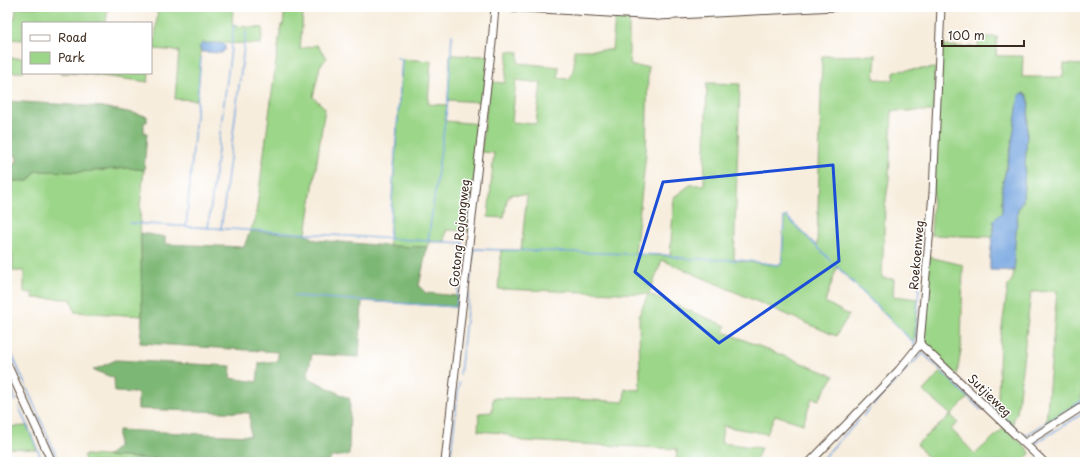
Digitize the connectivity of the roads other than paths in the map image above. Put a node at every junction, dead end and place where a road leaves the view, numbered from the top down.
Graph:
1 (495, 7) edge
2 (509, 7) edge
3 (659, 7) edge
4 (835, 7) edge
5 (941, 7) edge
6 (658, 16) junction
7 (920, 344) junction
8 (7, 364) edge
9 (1085, 405) edge
10 (1025, 443) junction
11 (52, 462) edge
12 (445, 462) edge
13 (810, 462) edge
14 (1044, 462) edge

1 - 12 street, Gotong Rojongweg
2 - 6 street
3 - 6 street
4 - 6 street
5 - 7 street, Roekoenweg
7 - 10 street, Sutjieweg
7 - 13 street
8 - 11 street
9 - 10 street
10 - 14 street, Sutjieweg

